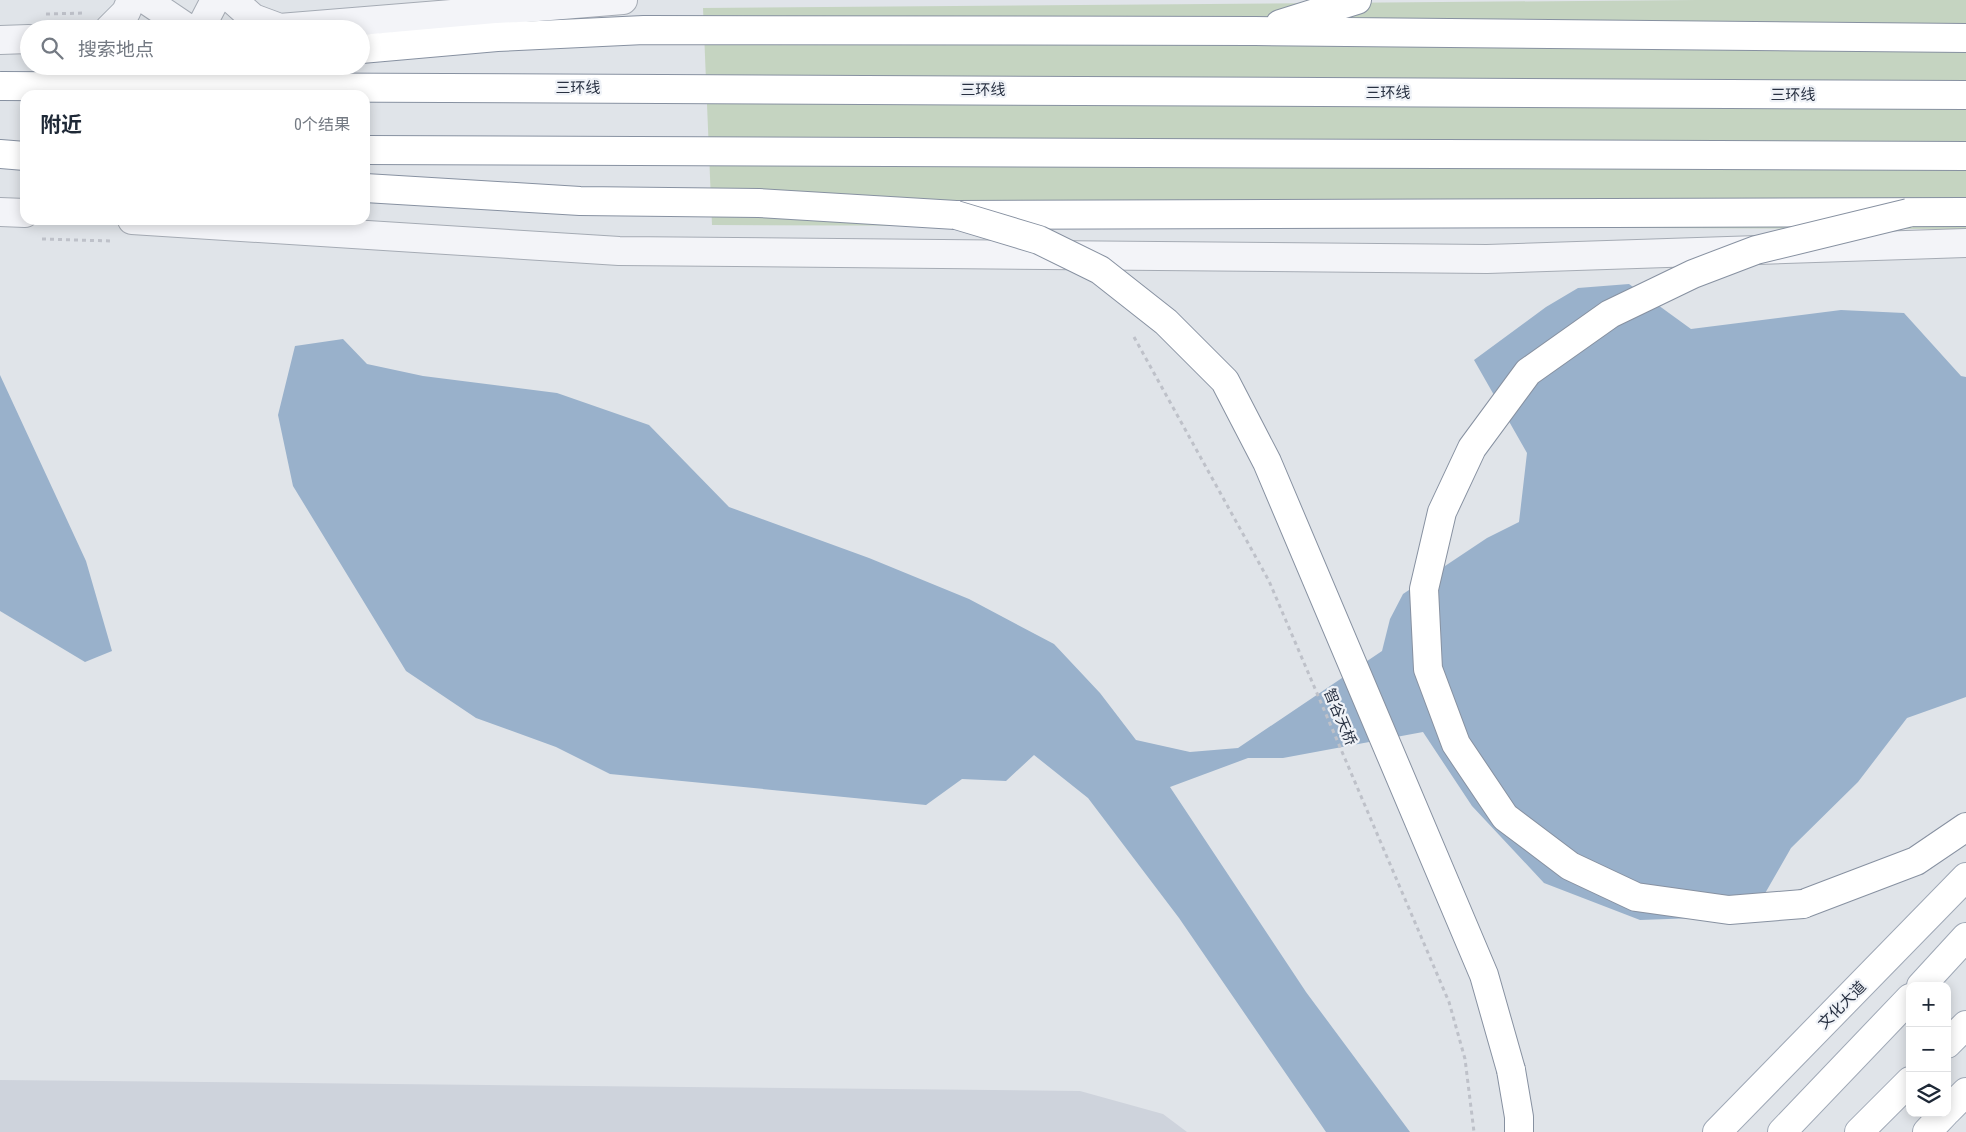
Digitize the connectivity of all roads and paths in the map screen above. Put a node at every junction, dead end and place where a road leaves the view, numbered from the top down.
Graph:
1 (131, 0) edge
2 (146, 0) edge
3 (215, 0) edge
4 (233, 0) edge
5 (623, 0) edge
6 (1357, 0) edge
7 (38, 14) dead end
8 (93, 20) edge
9 (105, 20) edge
10 (176, 20) edge
11 (205, 20) edge
12 (257, 20) edge
13 (370, 20) edge
14 (1255, 31) junction
15 (1966, 38) edge
16 (20, 39) edge
17 (0, 40) edge
18 (370, 48) edge
19 (56, 75) edge
20 (206, 75) edge
21 (0, 80) edge
22 (0, 86) edge
23 (209, 90) edge
24 (1966, 95) edge
25 (0, 149) edge
26 (20, 149) edge
27 (370, 150) edge
28 (0, 154) edge
29 (20, 156) edge
30 (1966, 156) edge
31 (370, 188) edge
32 (0, 212) edge
33 (1966, 212) edge
34 (20, 213) edge
35 (956, 214) junction
36 (1908, 214) junction
37 (264, 225) edge
38 (1966, 244) edge
39 (1756, 250) junction
40 (1132, 332) dead end
41 (1966, 826) edge
42 (1966, 877) edge
43 (1966, 937) edge
44 (1966, 963) edge
45 (1925, 982) edge
46 (1945, 982) edge
47 (1906, 1002) edge
48 (1906, 1016) edge
49 (1966, 1025) edge
50 (1951, 1040) edge
51 (1906, 1085) edge
52 (1822, 1090) junction
53 (1966, 1092) edge
54 (1951, 1107) edge
55 (1941, 1117) edge
56 (1474, 1132) edge
57 (1519, 1132) edge
58 (1717, 1132) edge
59 (1782, 1132) edge
60 (1859, 1132) edge
61 (1927, 1132) edge

1 - 9 street
2 - 10 street
3 - 11 street
4 - 12 street
5 - 13 street
6 - 14 main road
7 - 8 path
14 - 15 main road
14 - 18 main road
16 - 17 street
19 - 21 main road, bridge
20 - 23 street
22 - 24 main road, 三环线, bridge
25 - 26 main road
27 - 30 main road
28 - 29 main road
31 - 35 main road
32 - 34 street
33 - 36 main road
35 - 36 main road, bridge
35 - 57 main road, bridge
36 - 39 main road, bridge
37 - 39 street
38 - 39 street
39 - 41 main road, bridge
40 - 56 path, 智谷天桥
42 - 58 main road, 文化大道
43 - 45 main road
44 - 46 main road
47 - 52 main road
48 - 52 main road
49 - 50 main road
51 - 60 main road
52 - 59 main road
53 - 54 main road
55 - 61 main road

